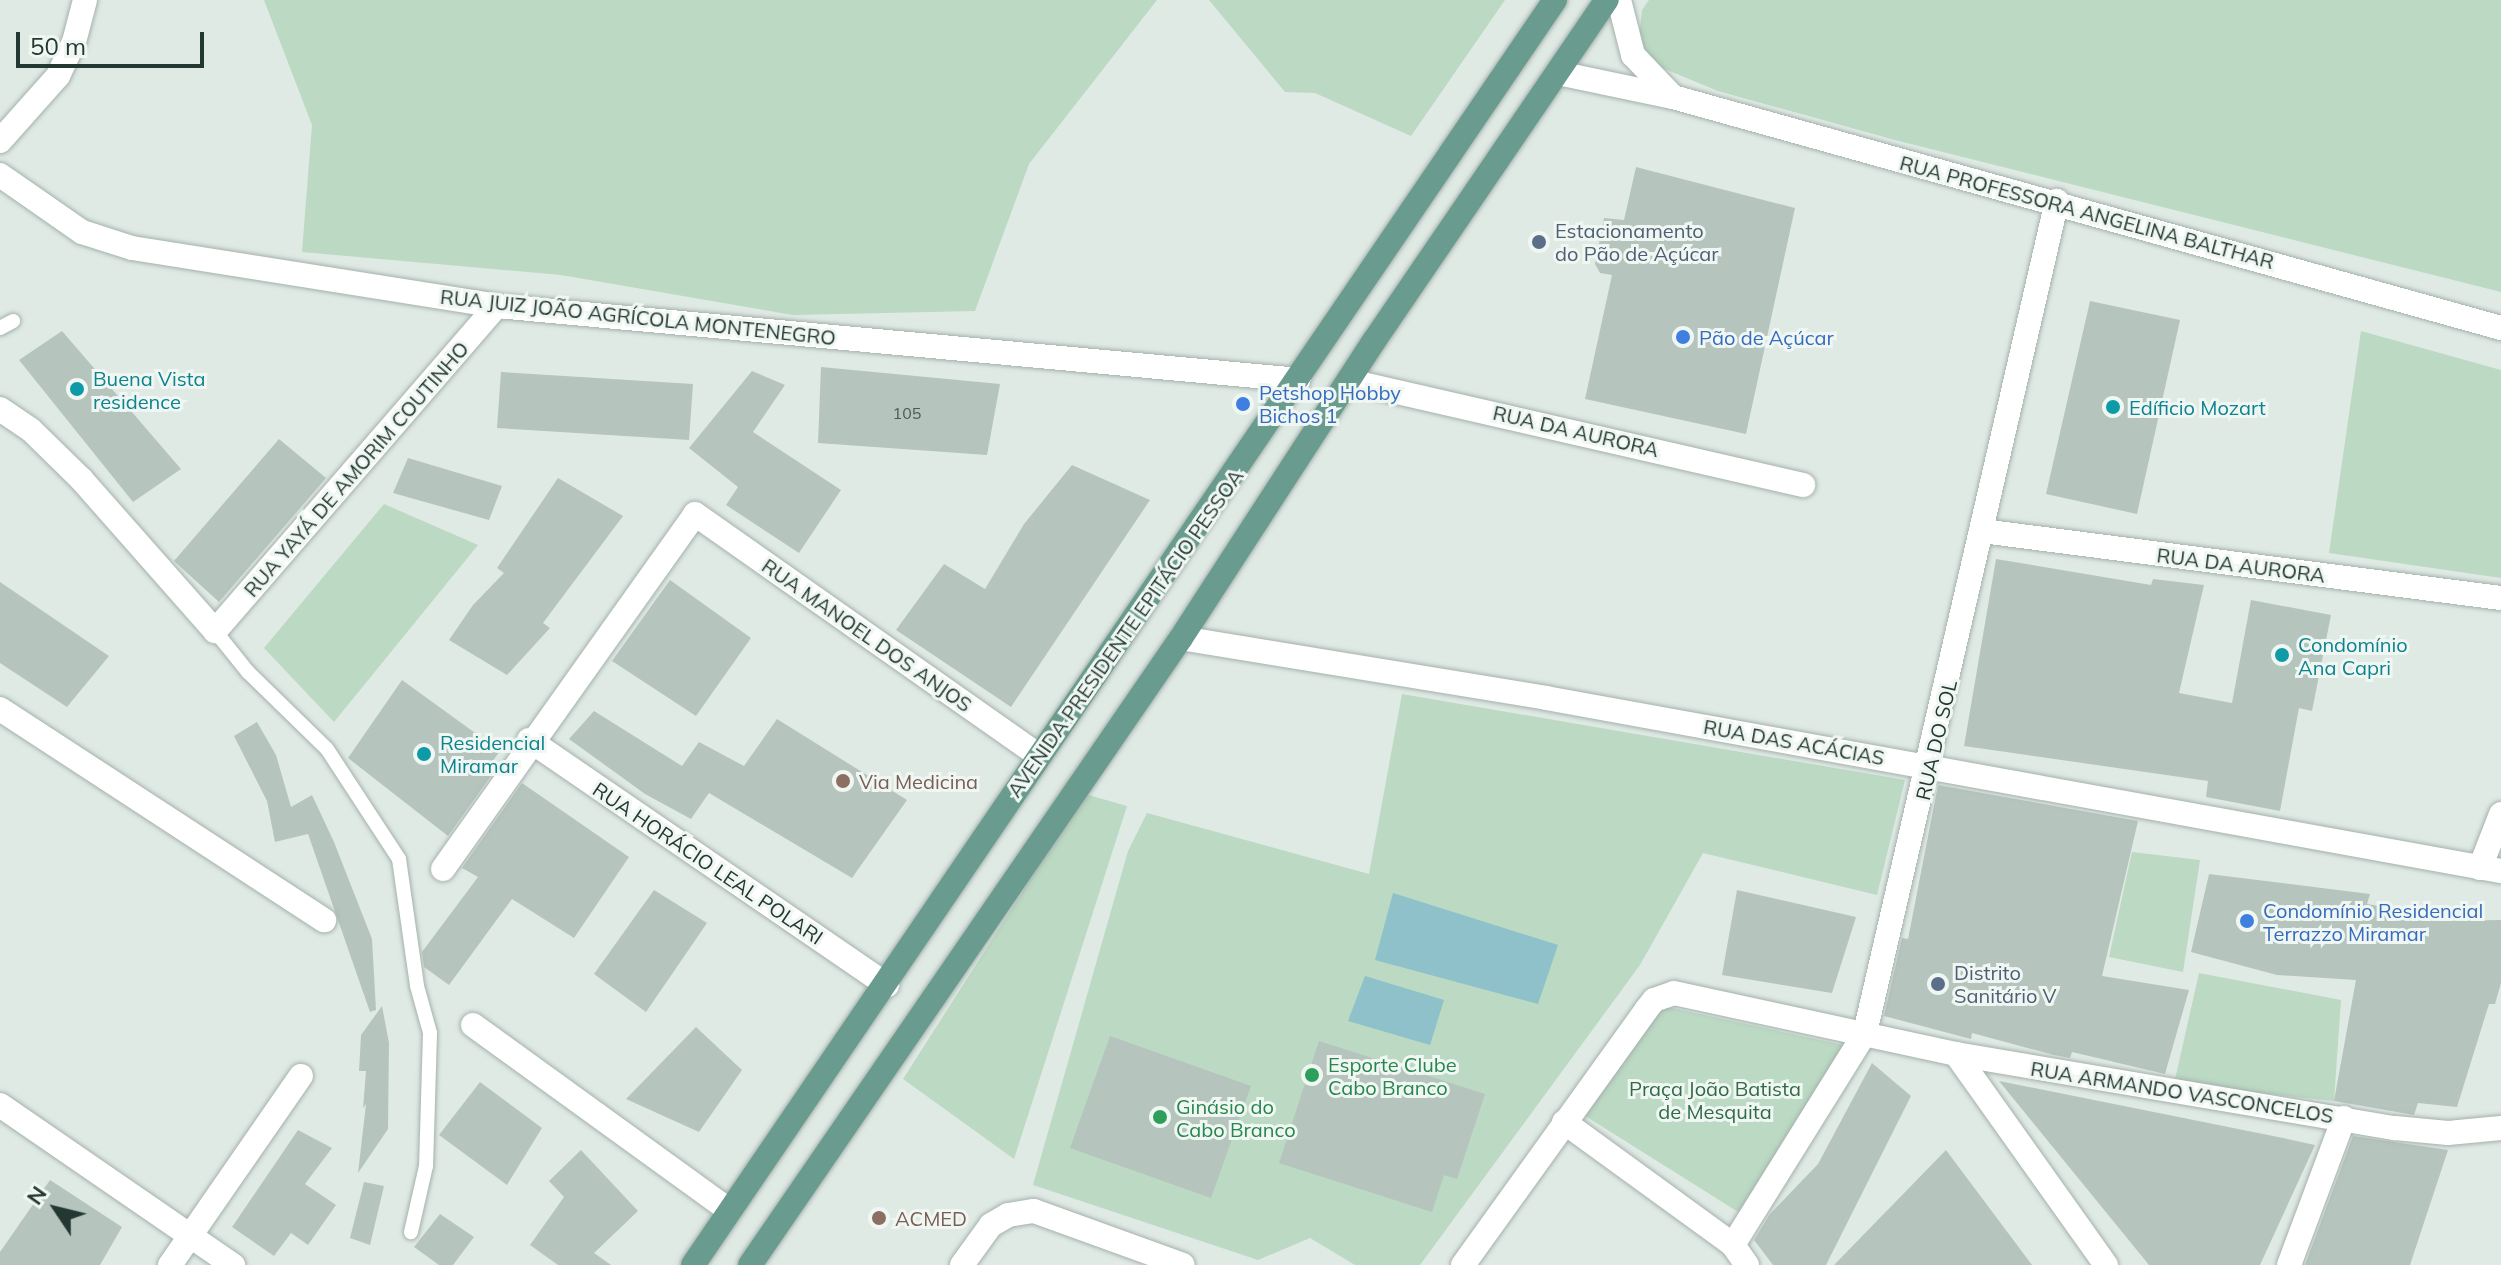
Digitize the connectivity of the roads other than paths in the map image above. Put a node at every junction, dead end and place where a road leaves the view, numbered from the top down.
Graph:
1 (85, 0) edge
2 (1555, 0) edge
3 (1607, 0) edge
4 (1619, 0) edge
5 (1558, 73) junction
6 (1673, 97) junction
7 (0, 141) edge
8 (0, 175) edge
9 (2057, 201) junction
10 (497, 306) junction
11 (2501, 328) edge
12 (1299, 380) junction
13 (1349, 381) junction
14 (0, 409) edge
15 (1803, 485) dead end
16 (1982, 531) junction
17 (2501, 598) edge
18 (215, 631) junction
19 (1181, 638) junction
20 (0, 709) edge
21 (529, 740) junction
22 (1039, 756) junction
23 (1931, 767) junction
24 (2501, 814) edge
25 (443, 869) dead end
26 (2490, 869) edge
27 (324, 920) dead end
28 (887, 985) junction
29 (473, 1025) dead end
30 (1865, 1033) junction
31 (1956, 1054) junction
32 (301, 1076) dead end
33 (0, 1105) edge
34 (2344, 1118) junction
35 (1564, 1122) junction
36 (2501, 1128) edge
37 (729, 1210) junction
38 (411, 1232) dead end
39 (190, 1236) junction
40 (1740, 1255) edge
41 (170, 1265) edge
42 (233, 1265) edge
43 (693, 1265) edge
44 (750, 1265) edge
45 (962, 1265) edge
46 (1183, 1265) edge
47 (1463, 1265) edge
48 (2106, 1265) edge
49 (2289, 1265) edge

1 - 7 street
2 - 12 main road, AVENIDA PRESIDENTE EPITÁCIO PESSOA
3 - 5 main road
4 - 6 street
5 - 6 street, RUA PROFESSORA ANGELINA BALTHAR
5 - 13 main road
6 - 9 street, RUA PROFESSORA ANGELINA BALTHAR
8 - 10 street, RUA JUIZ JOÃO AGRÍCOLA MONTENEGRO
9 - 11 street, RUA PROFESSORA ANGELINA BALTHAR
9 - 16 street, RUA DO SOL
10 - 12 street, RUA JUIZ JOÃO AGRÍCOLA MONTENEGRO
10 - 18 street, RUA YAYÁ DE AMORIM COUTINHO
12 - 22 main road, AVENIDA PRESIDENTE EPITÁCIO PESSOA
13 - 15 street, RUA DA AURORA
13 - 19 main road
14 - 18 street
16 - 17 street, RUA DA AURORA
16 - 23 street, RUA DO SOL
18 - 38 lane
19 - 23 street, RUA DAS ACÁCIAS
19 - 44 main road
20 - 27 street
21 - 22 street, RUA MANOEL DOS ANJOS
21 - 25 street
21 - 28 street, RUA HORÁCIO LEAL POLARI
22 - 28 main road, AVENIDA PRESIDENTE EPITÁCIO PESSOA
23 - 26 street, RUA DAS ACÁCIAS
23 - 30 street, RUA DO SOL
24 - 26 street
28 - 37 main road, AVENIDA PRESIDENTE EPITÁCIO PESSOA
29 - 37 street
30 - 31 street, RUA ARMANDO VASCONCELOS
30 - 35 street, RUA ARMANDO VASCONCELOS
30 - 40 street, RUA DO SOL
31 - 34 street, RUA ARMANDO VASCONCELOS
31 - 48 street
32 - 39 street
33 - 39 street
34 - 36 street, RUA ARMANDO VASCONCELOS
34 - 49 street
35 - 40 street
35 - 47 street
37 - 43 main road, AVENIDA PRESIDENTE EPITÁCIO PESSOA
39 - 41 street
39 - 42 street
45 - 46 street

